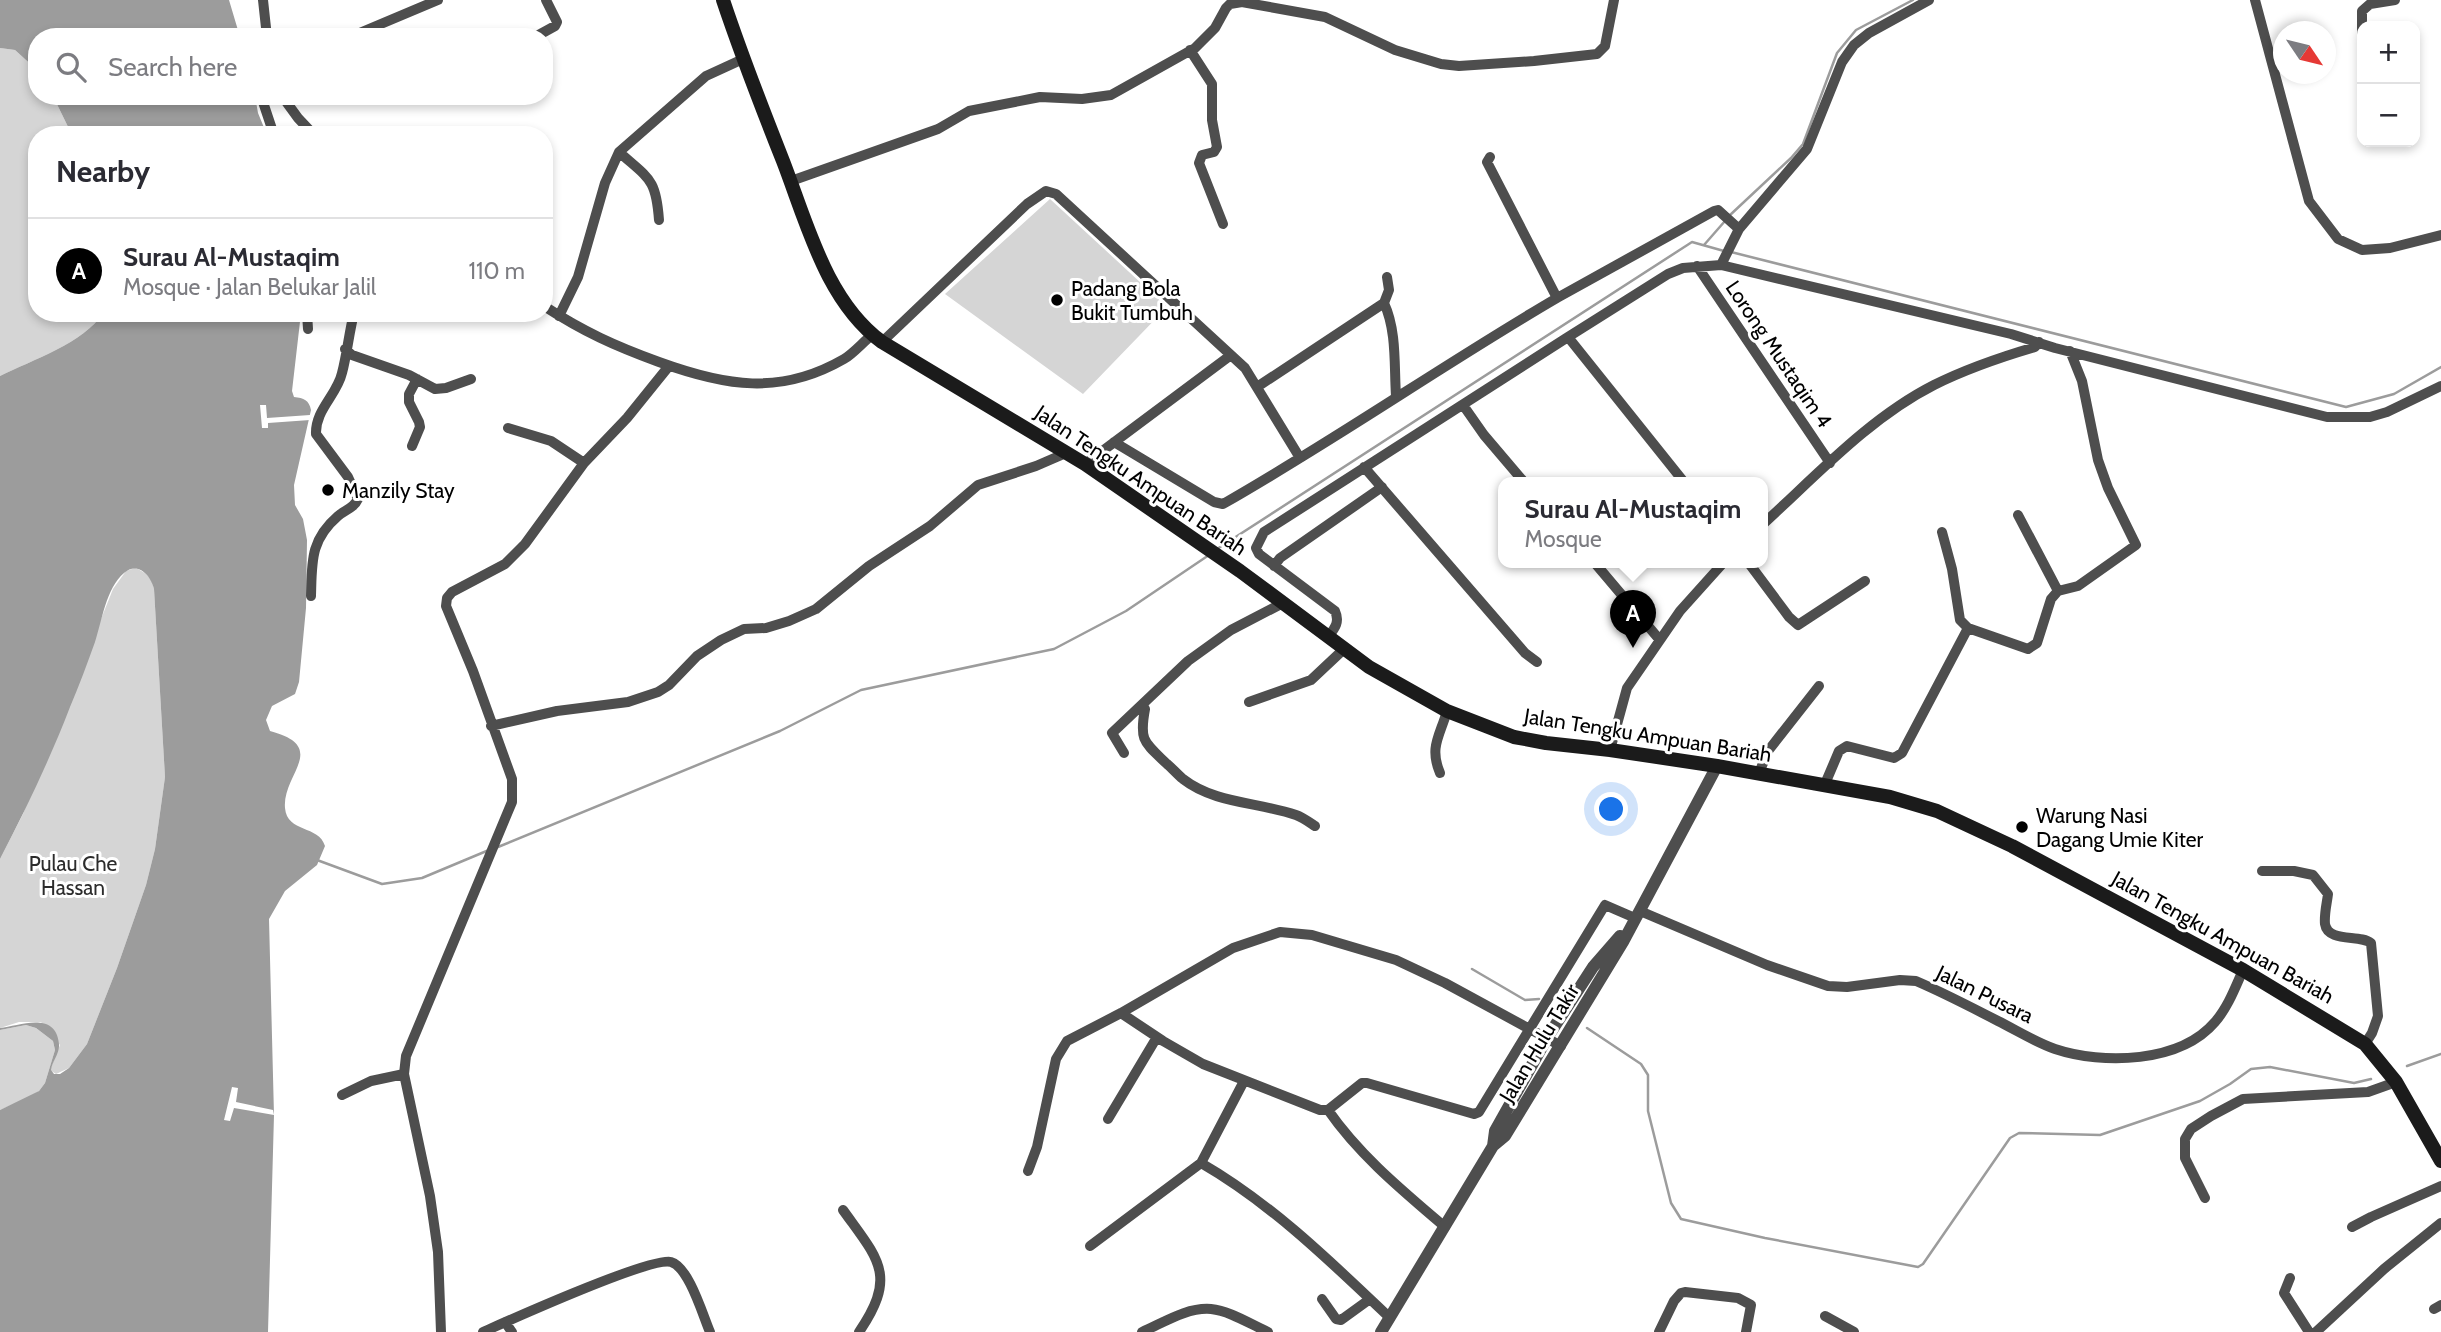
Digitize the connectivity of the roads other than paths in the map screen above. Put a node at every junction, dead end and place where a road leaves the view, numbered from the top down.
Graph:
1 (263, 0) edge
2 (438, 0) edge
3 (546, 0) edge
4 (723, 0) edge
5 (1614, 0) edge
6 (1929, 0) edge
7 (2255, 0) edge
8 (2395, 0) edge
9 (2362, 21) edge
10 (266, 28) edge
11 (371, 28) edge
12 (552, 28) edge
13 (1190, 50) junction
14 (743, 59) junction
15 (264, 105) edge
16 (289, 105) edge
17 (271, 126) edge
18 (306, 126) edge
19 (619, 152) junction
20 (1490, 157) dead end
21 (791, 181) junction
22 (659, 220) dead end
23 (1223, 224) dead end
24 (1736, 228) junction
25 (2441, 234) edge
26 (1723, 263) junction
27 (1697, 266) junction
28 (1388, 277) dead end
29 (1557, 298) junction
30 (1384, 303) junction
31 (553, 312) edge
32 (559, 316) junction
33 (307, 322) edge
34 (352, 322) edge
35 (307, 329) dead end
36 (1568, 337) junction
37 (877, 338) junction
38 (2039, 342) junction
39 (345, 349) junction
40 (2070, 351) junction
41 (1231, 355) junction
42 (668, 366) junction
43 (417, 379) junction
44 (471, 379) dead end
45 (2441, 386) edge
46 (1257, 387) junction
47 (1396, 396) junction
48 (1463, 405) junction
49 (508, 428) dead end
50 (1114, 442) junction
51 (412, 446) dead end
52 (1066, 453) junction
53 (1300, 458) junction
54 (584, 463) junction
55 (1830, 463) junction
56 (1085, 464) junction
57 (1364, 467) junction
58 (1520, 477) edge
59 (1680, 477) edge
60 (1382, 487) junction
61 (2018, 515) dead end
62 (1768, 520) edge
63 (1942, 532) dead end
64 (1275, 566) junction
65 (1599, 568) edge
66 (1718, 568) edge
67 (1752, 568) edge
68 (1865, 581) dead end
69 (2058, 591) junction
70 (311, 596) dead end
71 (1283, 603) junction
72 (1968, 628) junction
73 (1328, 637) junction
74 (1659, 639) junction
75 (1344, 649) junction
76 (1536, 662) dead end
77 (1819, 686) dead end
78 (1249, 702) dead end
79 (1142, 705) junction
80 (1447, 711) junction
81 (491, 726) junction
82 (1610, 750) junction
83 (1124, 753) dead end
84 (1717, 766) junction
85 (1759, 773) junction
86 (1440, 774) dead end
87 (1825, 784) junction
88 (1315, 826) dead end
89 (2262, 871) dead end
90 (1638, 914) junction
91 (1626, 932) junction
92 (2243, 970) junction
93 (1121, 1013) junction
94 (1530, 1029) junction
95 (1157, 1037) junction
96 (1547, 1038) junction
97 (2365, 1044) junction
98 (1561, 1046) junction
99 (404, 1074) junction
100 (1244, 1081) junction
101 (2396, 1082) junction
102 (342, 1094) dead end
103 (1328, 1110) junction
104 (1108, 1119) dead end
105 (1493, 1146) junction
106 (2441, 1161) edge
107 (1201, 1163) junction
108 (1028, 1171) dead end
109 (2441, 1186) edge
110 (2205, 1198) dead end
111 (843, 1210) dead end
112 (2441, 1223) edge
113 (1445, 1227) junction
114 (2352, 1227) dead end
115 (1090, 1246) dead end
116 (2290, 1278) dead end
117 (1321, 1299) dead end
118 (1370, 1299) junction
119 (1825, 1316) dead end
120 (1390, 1318) junction
121 (505, 1322) junction
122 (441, 1332) edge
123 (483, 1332) edge
124 (512, 1332) edge
125 (710, 1332) edge
126 (859, 1332) edge
127 (1142, 1332) edge
128 (1268, 1332) edge
129 (1381, 1332) edge
130 (1658, 1332) edge
131 (1746, 1332) edge
132 (1854, 1332) edge
133 (2309, 1332) edge
134 (2316, 1332) edge

1 - 10 street
2 - 11 street
3 - 12 street
4 - 14 main road, Jalan Tengku Ampuan Bariah
5 - 13 street
6 - 24 street
7 - 25 street
8 - 9 street
13 - 21 street
13 - 23 street
14 - 19 street
14 - 21 main road, Jalan Tengku Ampuan Bariah
15 - 17 street
16 - 18 street
19 - 22 street
19 - 32 street
20 - 29 street
21 - 37 main road, Jalan Tengku Ampuan Bariah
24 - 26 street
24 - 29 street
26 - 27 street
26 - 38 street
27 - 36 street
27 - 55 street, Lorong Mustaqim 4
28 - 30 street
29 - 47 street
30 - 46 street
30 - 47 street
31 - 32 street
32 - 42 street
33 - 35 street
34 - 39 street
36 - 48 street
36 - 59 street
37 - 41 street
37 - 42 street
37 - 52 main road, Jalan Tengku Ampuan Bariah
38 - 40 street
38 - 55 street
39 - 43 street
39 - 70 street
40 - 45 street
40 - 69 street
41 - 46 street
41 - 50 street
42 - 54 street
43 - 44 street
43 - 51 street
46 - 53 street
47 - 53 street
48 - 57 street
48 - 58 street
49 - 54 street
50 - 53 street
50 - 56 street
52 - 56 main road, Jalan Tengku Ampuan Bariah
52 - 81 street
54 - 81 street
55 - 62 street
56 - 71 main road, Jalan Tengku Ampuan Bariah
57 - 60 street
57 - 64 street
60 - 64 street
60 - 76 street
61 - 69 street
63 - 72 street
64 - 73 street
65 - 74 street
66 - 74 street
67 - 68 street
69 - 72 street
71 - 73 main road, Jalan Tengku Ampuan Bariah
71 - 79 street
72 - 87 street
73 - 75 main road, Jalan Tengku Ampuan Bariah
74 - 82 street
75 - 78 street
75 - 80 main road, Jalan Tengku Ampuan Bariah
77 - 85 street
79 - 83 street
79 - 88 street
80 - 82 main road, Jalan Tengku Ampuan Bariah
80 - 86 street
81 - 99 street
82 - 84 main road, Jalan Tengku Ampuan Bariah
84 - 85 main road, Jalan Tengku Ampuan Bariah
84 - 90 street, Jalan Hulu Takir
85 - 87 main road, Jalan Tengku Ampuan Bariah
87 - 92 main road, Jalan Tengku Ampuan Bariah
89 - 97 street
90 - 91 street, Jalan Hulu Takir
90 - 92 street, Jalan Pusara
90 - 94 street, Jalan Pusara
91 - 96 street
91 - 98 street, Jalan Hulu Takir
92 - 97 main road, Jalan Tengku Ampuan Bariah
93 - 94 street
93 - 95 street
93 - 108 street
94 - 96 street
94 - 103 street
95 - 100 street
95 - 104 street
96 - 98 street
96 - 105 street
97 - 101 main road, Jalan Tengku Ampuan Bariah
98 - 105 street, Jalan Hulu Takir
99 - 102 street
99 - 122 street
100 - 103 street
100 - 107 street
101 - 106 main road, Jalan Tengku Ampuan Bariah
101 - 110 street
103 - 113 street
105 - 113 street, Jalan Hulu Takir
107 - 115 street
107 - 118 street
109 - 114 street
111 - 126 street
112 - 134 street
113 - 120 street, Jalan Hulu Takir
116 - 133 street
117 - 118 street
118 - 120 street
119 - 132 street
120 - 129 street, Jalan Hulu Takir
121 - 123 street
121 - 124 street
121 - 125 street
127 - 128 street
130 - 131 street

